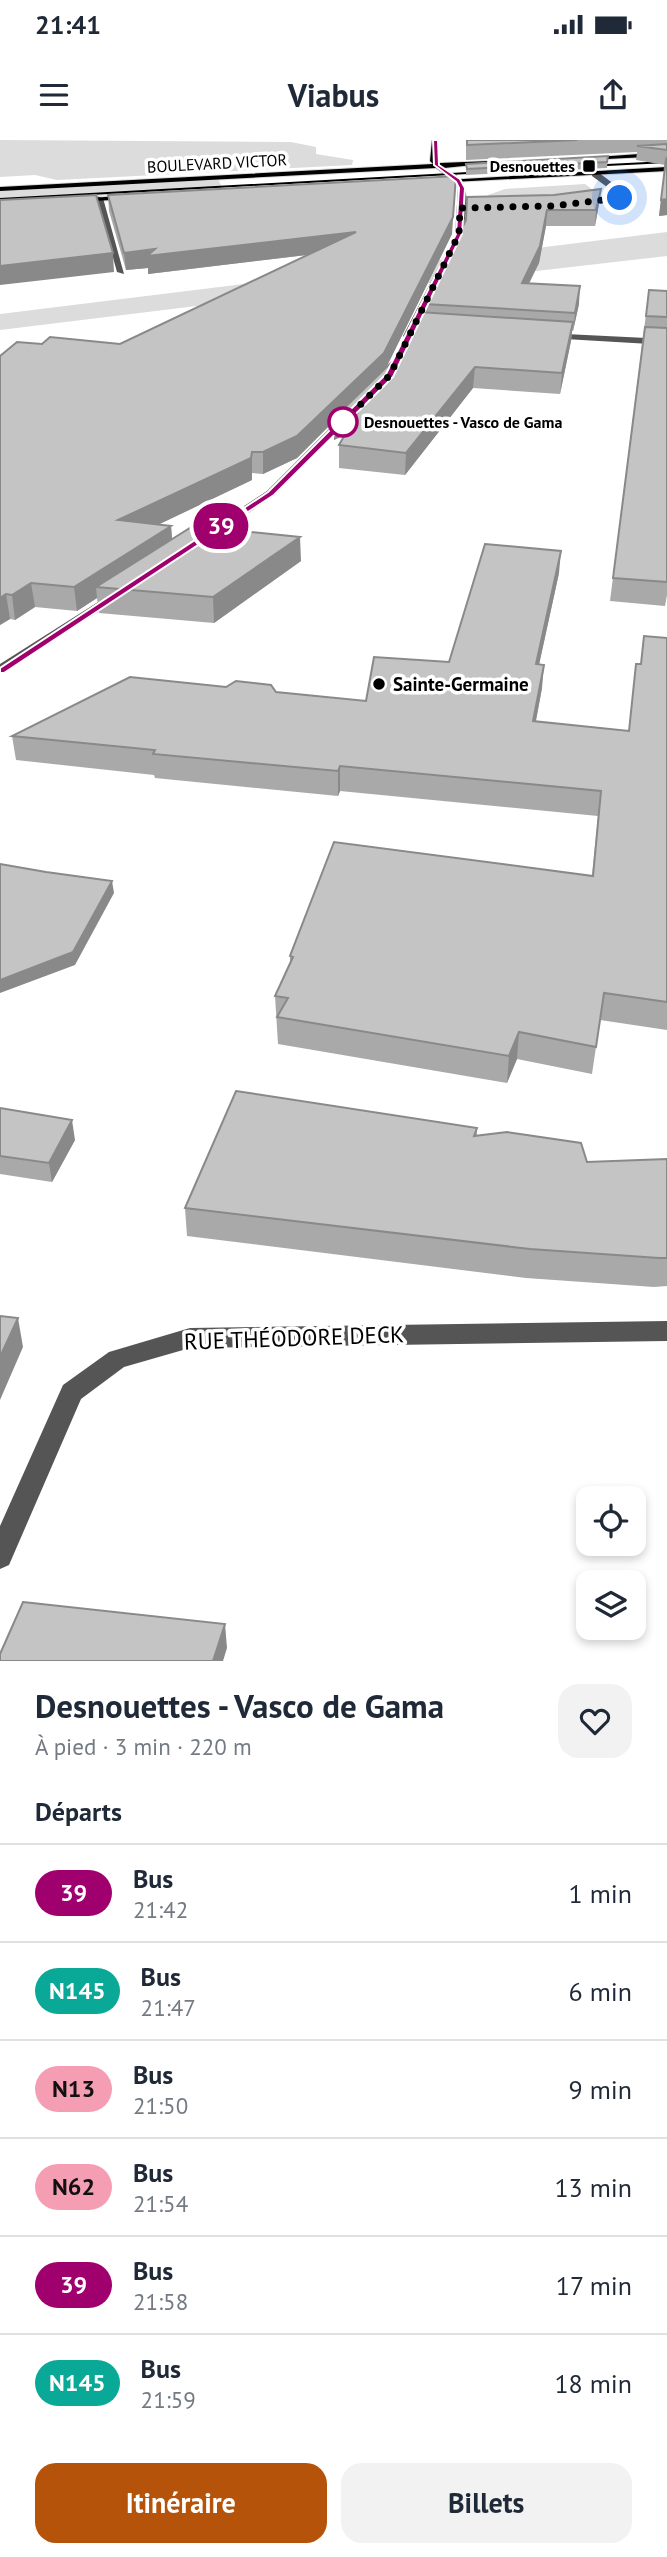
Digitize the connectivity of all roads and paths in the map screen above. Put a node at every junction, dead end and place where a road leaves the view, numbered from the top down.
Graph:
1 (435, 140) edge
2 (667, 154) edge
3 (576, 159) edge
4 (497, 163) edge
5 (436, 165) junction
6 (667, 169) edge
7 (595, 174) junction
8 (458, 181) junction
9 (420, 182) edge
10 (0, 189) edge
11 (144, 196) edge
12 (99, 198) junction
13 (62, 200) edge
14 (566, 205) edge
15 (121, 272) edge
16 (534, 334) edge
17 (667, 342) edge
18 (404, 345) edge
19 (360, 405) edge
20 (192, 545) edge
21 (124, 589) edge
22 (0, 670) edge
23 (667, 1331) edge
24 (0, 1556) edge

1 - 5 main road
2 - 3 main road
4 - 5 main road, BOULEVARD VICTOR
5 - 8 main road
5 - 10 main road, BOULEVARD VICTOR
6 - 7 main road
7 - 8 main road
7 - 14 street
8 - 9 main road
8 - 18 street
11 - 12 main road, BOULEVARD VICTOR
12 - 13 main road, BOULEVARD VICTOR
12 - 15 street
16 - 17 street
19 - 20 street
21 - 22 street
23 - 24 street, RUE THÉODORE DECK

